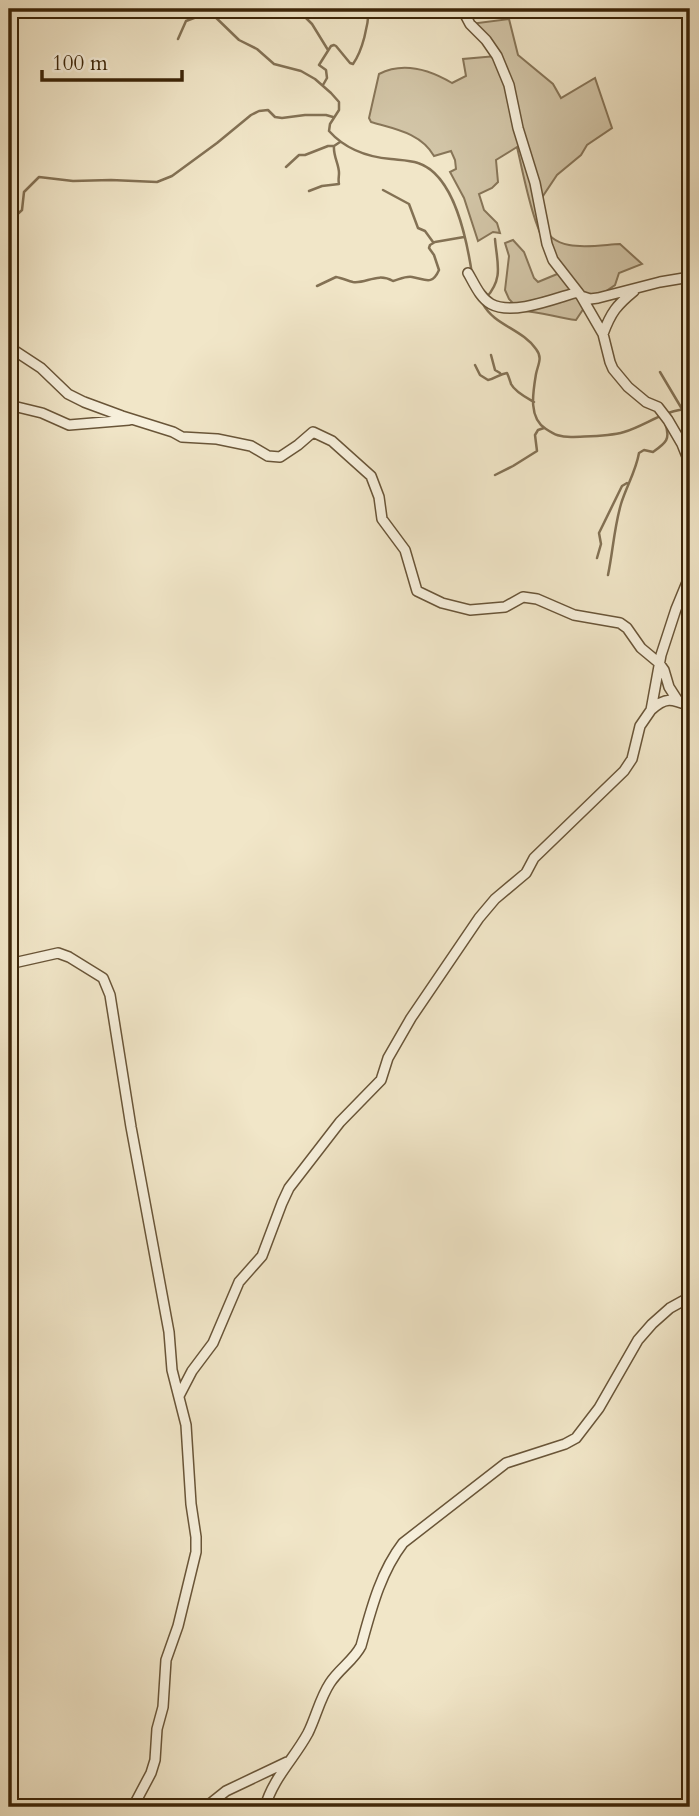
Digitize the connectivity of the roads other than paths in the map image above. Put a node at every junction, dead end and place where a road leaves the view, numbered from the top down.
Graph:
1 (462, 9) edge
2 (468, 273) dead end
3 (690, 276) edge
4 (638, 287) junction
5 (580, 294) junction
6 (603, 334) junction
7 (9, 347) edge
8 (9, 405) edge
9 (134, 419) junction
10 (690, 464) edge
11 (690, 575) edge
12 (660, 663) junction
13 (678, 701) junction
14 (690, 706) edge
15 (651, 709) junction
16 (9, 964) edge
17 (690, 1297) edge
18 (179, 1396) junction
19 (289, 1761) junction
20 (134, 1807) edge
21 (206, 1807) edge
22 (265, 1807) edge

1 - 5 street
2 - 5 street
3 - 4 street
4 - 5 street
4 - 6 street
5 - 6 street
6 - 10 street
7 - 9 street
8 - 9 street
9 - 12 street
11 - 12 street
12 - 13 street
12 - 15 street
13 - 14 street
13 - 15 street
15 - 18 street
16 - 18 street
17 - 19 street
18 - 20 street
19 - 21 street
19 - 22 street

